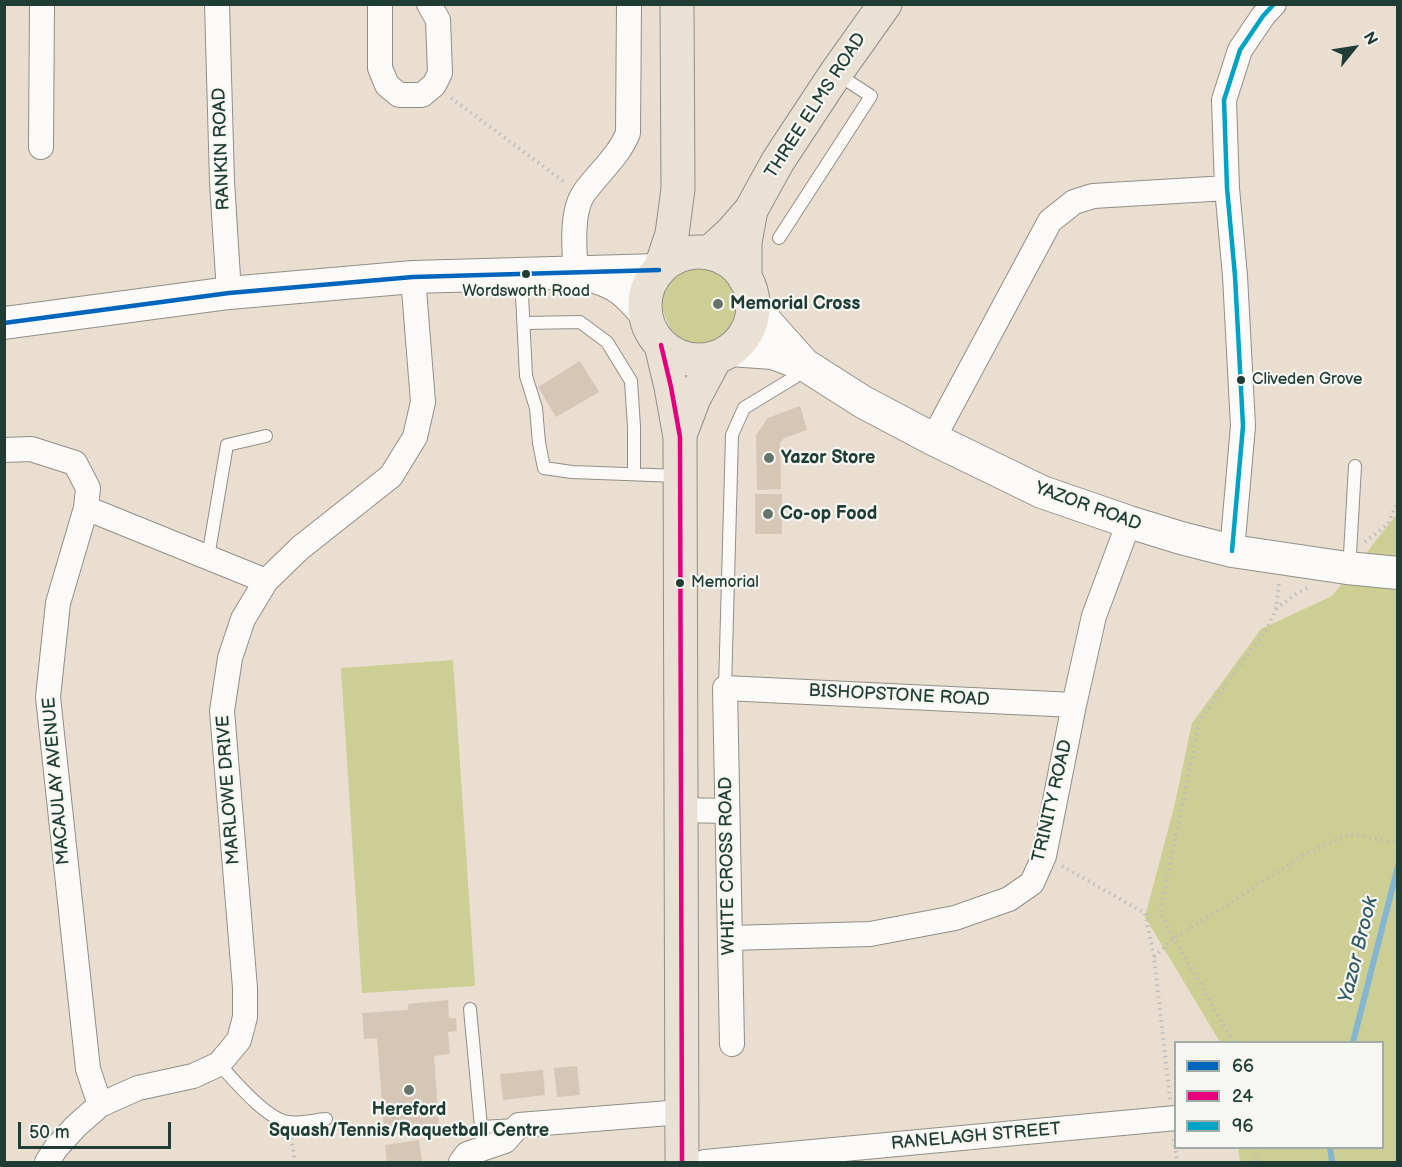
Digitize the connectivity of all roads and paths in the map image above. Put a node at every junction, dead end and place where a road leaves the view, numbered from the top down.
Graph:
1 (42, 4) edge
2 (217, 4) edge
3 (380, 4) edge
4 (429, 4) edge
5 (629, 4) edge
6 (677, 4) edge
7 (885, 4) edge
8 (1275, 4) edge
9 (836, 73) junction
10 (434, 85) junction
11 (41, 147) dead end
12 (1227, 188) junction
13 (678, 189) junction
14 (582, 195) junction
15 (750, 210) junction
16 (779, 238) dead end
17 (706, 253) junction
18 (660, 268) junction
19 (576, 271) junction
20 (520, 273) junction
21 (413, 277) junction
22 (748, 292) junction
23 (229, 293) junction
24 (645, 314) junction
25 (4, 323) edge
26 (524, 323) junction
27 (661, 345) junction
28 (723, 353) junction
29 (805, 365) junction
30 (266, 436) dead end
31 (680, 437) junction
32 (933, 439) junction
33 (4, 450) edge
34 (1355, 466) dead end
35 (634, 474) junction
36 (680, 476) junction
37 (1398, 501) edge
38 (86, 508) junction
39 (1129, 522) junction
40 (1232, 551) junction
41 (208, 557) junction
42 (1282, 558) junction
43 (1348, 561) junction
44 (1398, 573) edge
45 (266, 581) junction
46 (1314, 585) dead end
47 (1276, 610) junction
48 (725, 688) junction
49 (1074, 705) junction
50 (681, 810) junction
51 (727, 811) junction
52 (1398, 843) edge
53 (1044, 856) junction
54 (730, 938) junction
55 (1174, 938) junction
56 (1154, 957) junction
57 (470, 1009) dead end
58 (1232, 1041) edge
59 (732, 1044) dead end
60 (219, 1064) junction
61 (100, 1105) junction
62 (682, 1112) junction
63 (1174, 1118) edge
64 (326, 1119) dead end
65 (289, 1123) junction
66 (519, 1125) junction
67 (47, 1162) edge
68 (295, 1162) edge
69 (461, 1162) edge
70 (682, 1162) edge
71 (705, 1162) edge

1 - 11 street
2 - 23 street, RANKIN ROAD
3 - 10 street
4 - 10 street
5 - 14 street
6 - 13 main road
7 - 9 main road, THREE ELMS ROAD
8 - 12 street
9 - 15 main road, THREE ELMS ROAD
9 - 16 lane
10 - 14 path
12 - 32 street
12 - 40 street
13 - 17 main road
13 - 18 main road
14 - 19 street
15 - 17 main road, THREE ELMS ROAD
15 - 22 main road, THREE ELMS ROAD
17 - 18 main road
17 - 22 main road
18 - 19 street
18 - 24 main road
19 - 20 street
19 - 24 street
20 - 21 street
20 - 26 lane
21 - 23 street
21 - 45 street, MARLOWE DRIVE
22 - 28 main road
22 - 29 street, YAZOR ROAD
23 - 25 street
24 - 27 main road
26 - 35 lane
26 - 35 lane
27 - 28 main road
27 - 31 main road
28 - 29 street, YAZOR ROAD
28 - 31 main road
29 - 32 street, YAZOR ROAD
29 - 48 lane
30 - 41 lane
31 - 36 main road
32 - 39 street, YAZOR ROAD
33 - 38 street
34 - 43 lane
35 - 36 lane
36 - 50 main road
37 - 43 path
38 - 41 street
38 - 61 street, MACAULAY AVENUE
39 - 40 street, YAZOR ROAD
39 - 49 street, TRINITY ROAD
40 - 42 street, YAZOR ROAD
41 - 45 street
42 - 43 street, YAZOR ROAD
42 - 47 path
43 - 44 street, YAZOR ROAD
45 - 60 street, MARLOWE DRIVE
46 - 47 path
47 - 55 path
48 - 49 street, BISHOPSTONE ROAD
48 - 51 street, WHITE CROSS ROAD
49 - 53 street, TRINITY ROAD
50 - 51 street
50 - 62 main road
51 - 54 street, WHITE CROSS ROAD
52 - 55 path
53 - 54 street, TRINITY ROAD
53 - 56 path
54 - 59 street, WHITE CROSS ROAD
55 - 56 path
55 - 58 path
56 - 63 path
57 - 66 lane
60 - 61 street, MARLOWE DRIVE
60 - 65 lane
61 - 67 street, MARLOWE DRIVE
62 - 66 street
62 - 70 main road
63 - 71 street, RANELAGH STREET
64 - 65 lane
65 - 68 path
66 - 69 street

